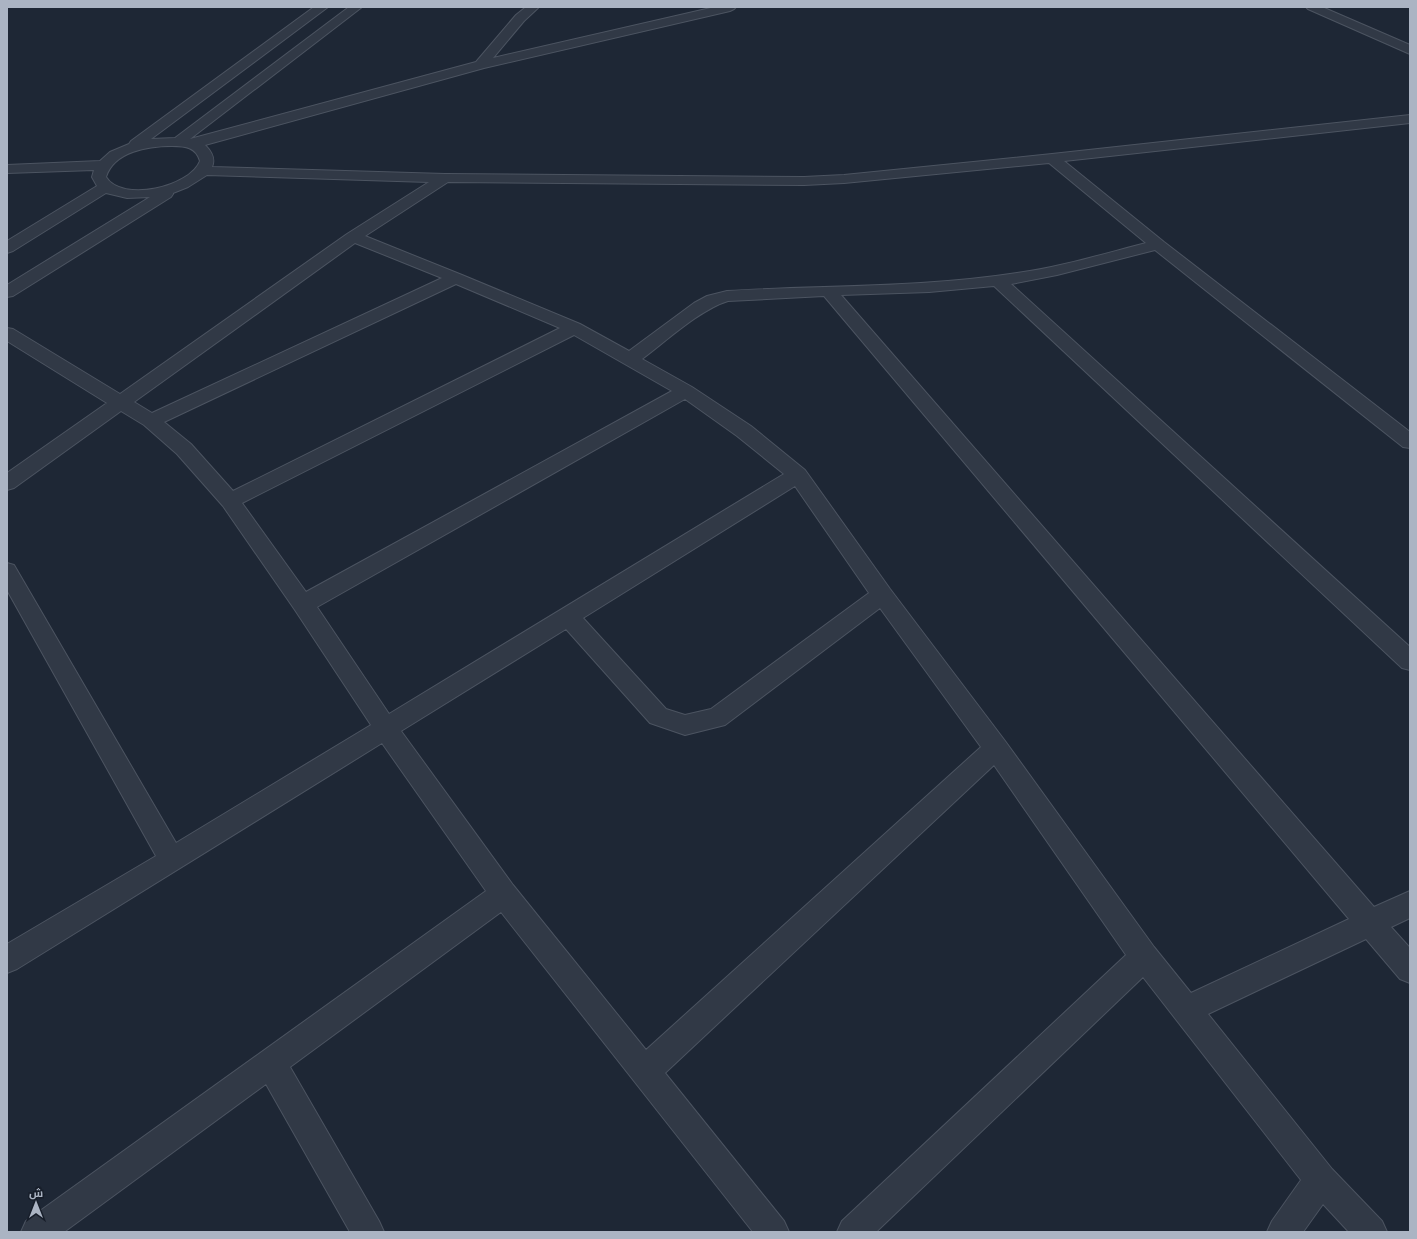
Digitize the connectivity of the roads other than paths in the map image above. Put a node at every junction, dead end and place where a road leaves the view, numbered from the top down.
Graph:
1 (322, 7) edge
2 (356, 7) edge
3 (533, 7) edge
4 (730, 7) edge
5 (1312, 7) edge
6 (1410, 50) edge
7 (481, 65) junction
8 (1407, 122) edge
9 (185, 143) junction
10 (128, 150) junction
11 (1052, 158) junction
12 (104, 165) junction
13 (7, 169) edge
14 (202, 171) junction
15 (445, 178) junction
16 (105, 187) junction
17 (178, 187) junction
18 (353, 237) junction
19 (1158, 245) junction
20 (7, 248) edge
21 (456, 278) junction
22 (998, 281) junction
23 (7, 292) edge
24 (829, 292) junction
25 (574, 328) junction
26 (7, 333) edge
27 (630, 359) junction
28 (686, 391) junction
29 (121, 403) junction
30 (151, 421) junction
31 (1410, 442) edge
32 (798, 475) junction
33 (7, 483) edge
34 (230, 501) junction
35 (7, 571) edge
36 (882, 595) junction
37 (303, 604) junction
38 (568, 617) junction
39 (1410, 661) edge
40 (386, 729) junction
41 (996, 748) junction
42 (172, 860) junction
43 (504, 894) junction
44 (1410, 904) edge
45 (1369, 922) junction
46 (1144, 957) junction
47 (7, 959) edge
48 (1410, 969) edge
49 (1186, 1010) junction
50 (271, 1063) junction
51 (645, 1071) junction
52 (1321, 1180) junction
53 (37, 1232) edge
54 (368, 1232) edge
55 (772, 1232) edge
56 (853, 1232) edge
57 (1283, 1232) edge
58 (1371, 1232) edge

1 - 10 street
2 - 9 street
3 - 7 street
4 - 7 street
5 - 6 street
7 - 9 street
8 - 11 street
9 - 10 street
9 - 14 street
10 - 12 street
11 - 15 street
11 - 19 street
12 - 13 street
12 - 16 street
14 - 15 street
14 - 17 street
15 - 18 street
16 - 17 street
16 - 20 street
17 - 23 street
18 - 21 street
18 - 29 street
19 - 22 street
19 - 31 street
21 - 25 street
21 - 30 street
22 - 24 street
22 - 39 street
24 - 27 street
24 - 45 street
25 - 27 street
25 - 34 street
26 - 29 street
27 - 28 street
28 - 32 street
28 - 37 street
29 - 30 street
29 - 33 street
30 - 34 street
32 - 36 street
32 - 38 street
34 - 37 street
35 - 42 street
36 - 38 street
36 - 41 street
37 - 40 street
38 - 40 street
40 - 42 street
40 - 43 street
41 - 46 street
41 - 51 street
42 - 47 street
43 - 50 street
43 - 51 street
44 - 45 street
45 - 48 street
45 - 49 street
46 - 49 street
46 - 56 street
49 - 52 street
50 - 53 street
50 - 54 street
51 - 55 street
52 - 57 street
52 - 58 street

